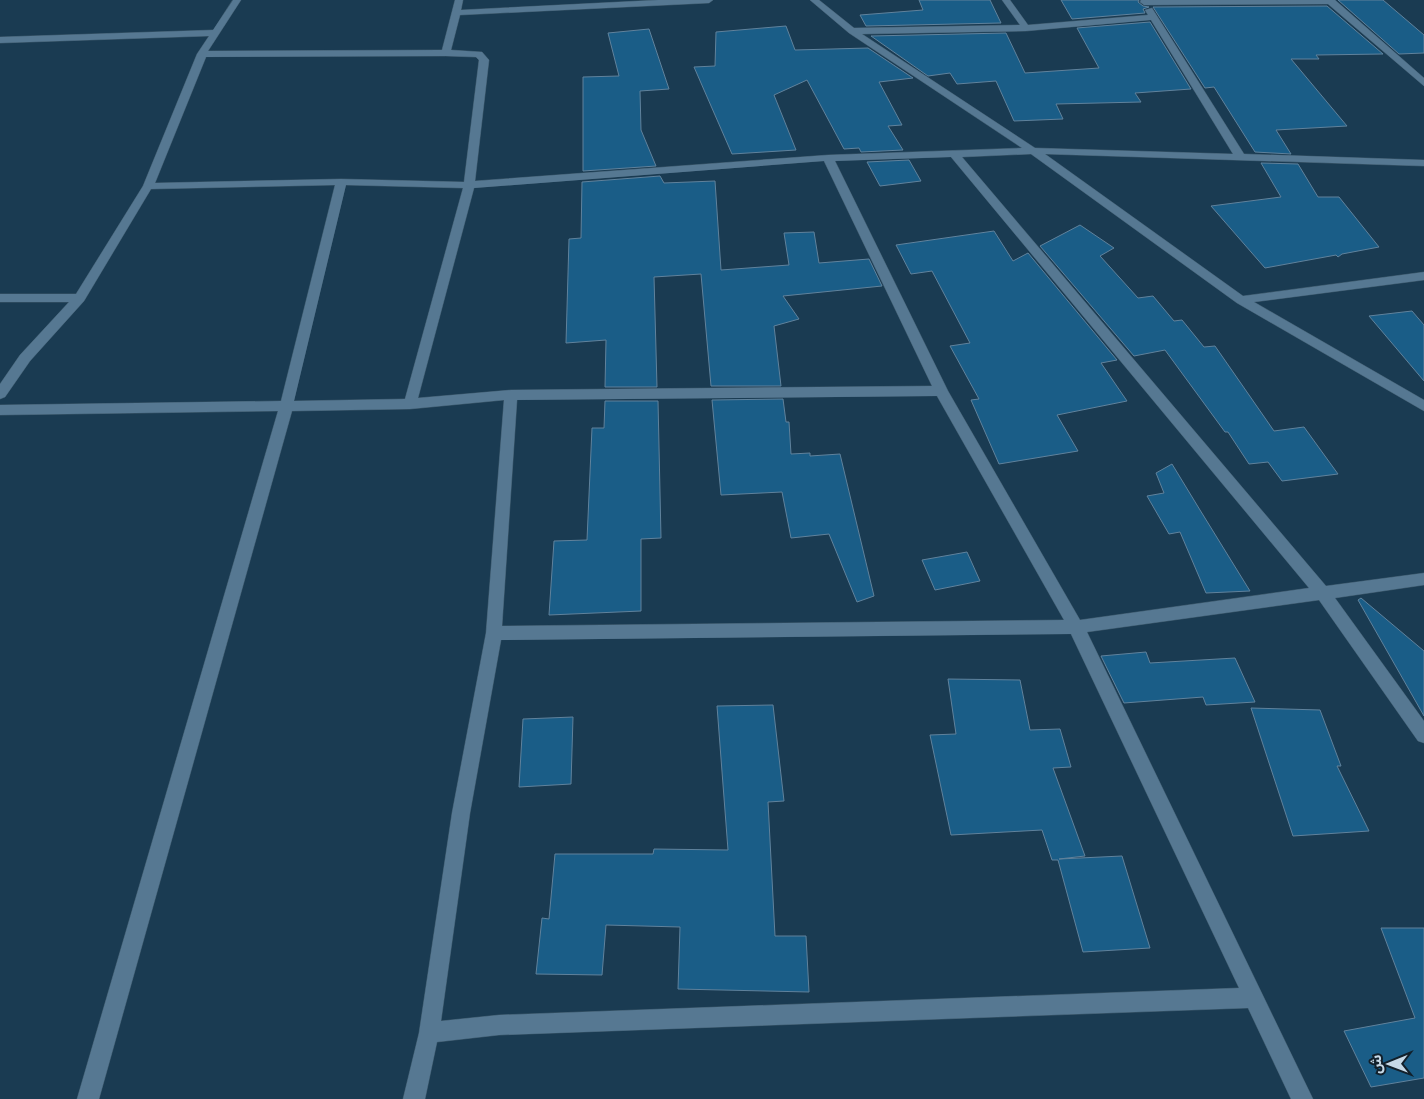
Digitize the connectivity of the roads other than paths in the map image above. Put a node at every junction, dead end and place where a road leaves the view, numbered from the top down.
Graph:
1 (237, 0) edge
2 (460, 0) edge
3 (709, 0) edge
4 (814, 0) edge
5 (1006, 0) edge
6 (1330, 0) edge
7 (1143, 1) edge
8 (456, 13) junction
9 (1153, 17) junction
10 (1026, 28) junction
11 (852, 31) junction
12 (214, 33) junction
13 (0, 40) edge
14 (446, 53) junction
15 (202, 54) junction
16 (1423, 81) edge
17 (1033, 151) junction
18 (954, 154) junction
19 (828, 158) junction
20 (1241, 158) junction
21 (1424, 163) edge
22 (341, 182) junction
23 (469, 185) junction
24 (148, 186) junction
25 (1424, 276) edge
26 (0, 298) edge
27 (80, 298) junction
28 (1241, 300) junction
29 (941, 391) junction
30 (0, 394) edge
31 (511, 395) junction
32 (287, 404) junction
33 (410, 404) junction
34 (1424, 406) edge
35 (0, 410) edge
36 (1424, 579) edge
37 (1323, 594) junction
38 (1076, 628) junction
39 (494, 633) junction
40 (1424, 734) edge
41 (1253, 998) junction
42 (429, 1033) junction
43 (88, 1099) edge
44 (414, 1099) edge
45 (1302, 1099) edge

1 - 12 street
2 - 8 street
3 - 8 street
4 - 11 street
5 - 10 street
6 - 7 street
6 - 16 street
7 - 9 street
8 - 14 street
9 - 10 street
9 - 20 street
10 - 11 street
11 - 17 street
12 - 13 street
12 - 15 street
14 - 15 street
14 - 23 street
15 - 24 street
17 - 18 street
17 - 20 street
17 - 28 street
18 - 19 street
18 - 37 street
19 - 23 street
19 - 29 street
20 - 21 street
22 - 23 street
22 - 24 street
22 - 32 street
23 - 33 street
24 - 27 street
25 - 28 street
26 - 27 street
27 - 30 street
28 - 34 street
29 - 31 street
29 - 38 street
31 - 33 street
31 - 39 street
32 - 33 street
32 - 35 street
32 - 43 street
36 - 37 street
37 - 38 street
37 - 40 street
38 - 39 street
38 - 41 street
39 - 42 street
41 - 42 street
41 - 45 street
42 - 44 street

